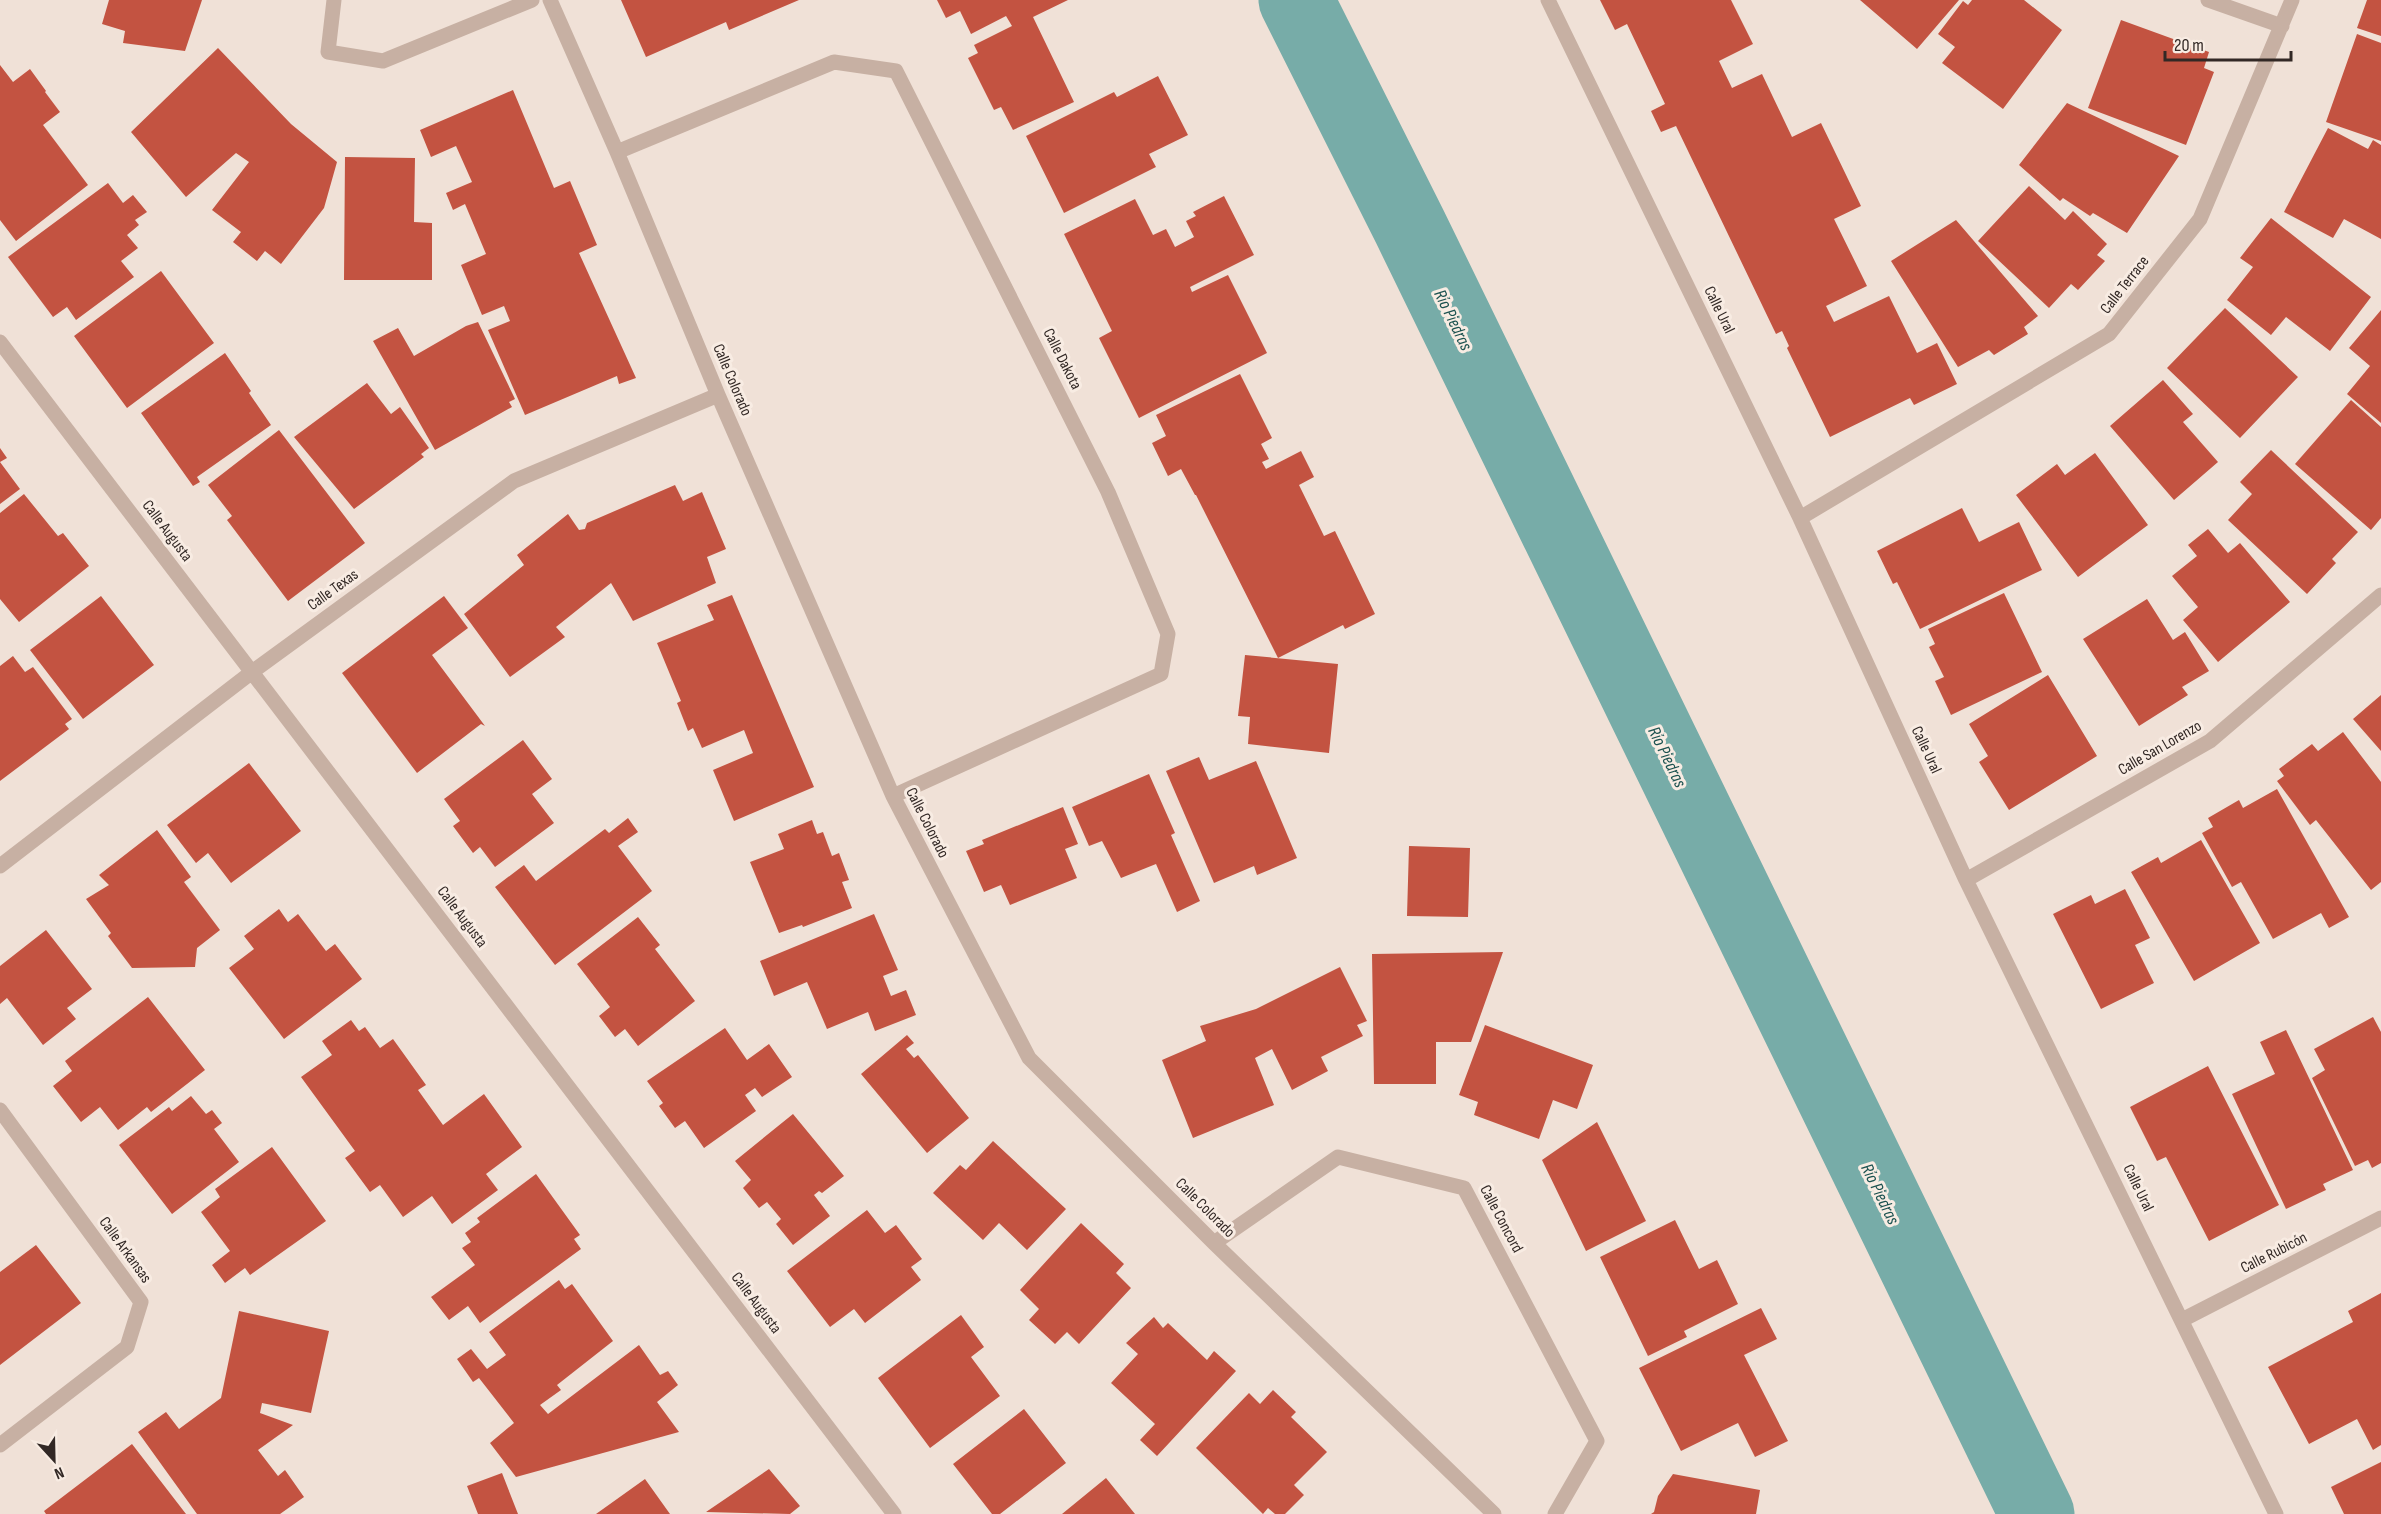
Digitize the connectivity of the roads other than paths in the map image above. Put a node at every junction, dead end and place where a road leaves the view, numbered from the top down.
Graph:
1 (334, 0) edge
2 (532, 0) edge
3 (550, 0) edge
4 (1548, 0) edge
5 (2208, 0) edge
6 (2292, 0) edge
7 (2282, 26) junction
8 (617, 153) junction
9 (0, 342) edge
10 (718, 395) junction
11 (1800, 518) junction
12 (2381, 595) edge
13 (252, 672) junction
14 (892, 796) junction
15 (0, 866) edge
16 (1966, 880) junction
17 (0, 1110) edge
18 (2381, 1218) edge
19 (1215, 1243) junction
20 (2182, 1320) junction
21 (0, 1445) edge
22 (894, 1514) edge
23 (1494, 1514) edge
24 (1556, 1514) edge
25 (2276, 1514) edge

1 - 2 street
3 - 8 street, Calle Colorado
4 - 11 street, Calle Ural
5 - 7 street
6 - 7 street, Calle Terrace
7 - 11 street, Calle Terrace
8 - 10 street, Calle Colorado
8 - 14 street, Calle Dakota
9 - 13 street, Calle Augusta
10 - 13 street, Calle Texas
10 - 14 street, Calle Colorado
11 - 16 street, Calle Ural
12 - 16 street, Calle San Lorenzo
13 - 15 street, Calle Texas
13 - 22 street, Calle Augusta
14 - 19 street, Calle Colorado
16 - 20 street, Calle Ural
17 - 21 street, Calle Arkansas
18 - 20 street, Calle Rubicón
19 - 23 street, Calle Colorado
19 - 24 street, Calle Concord
20 - 25 street, Calle Ural

